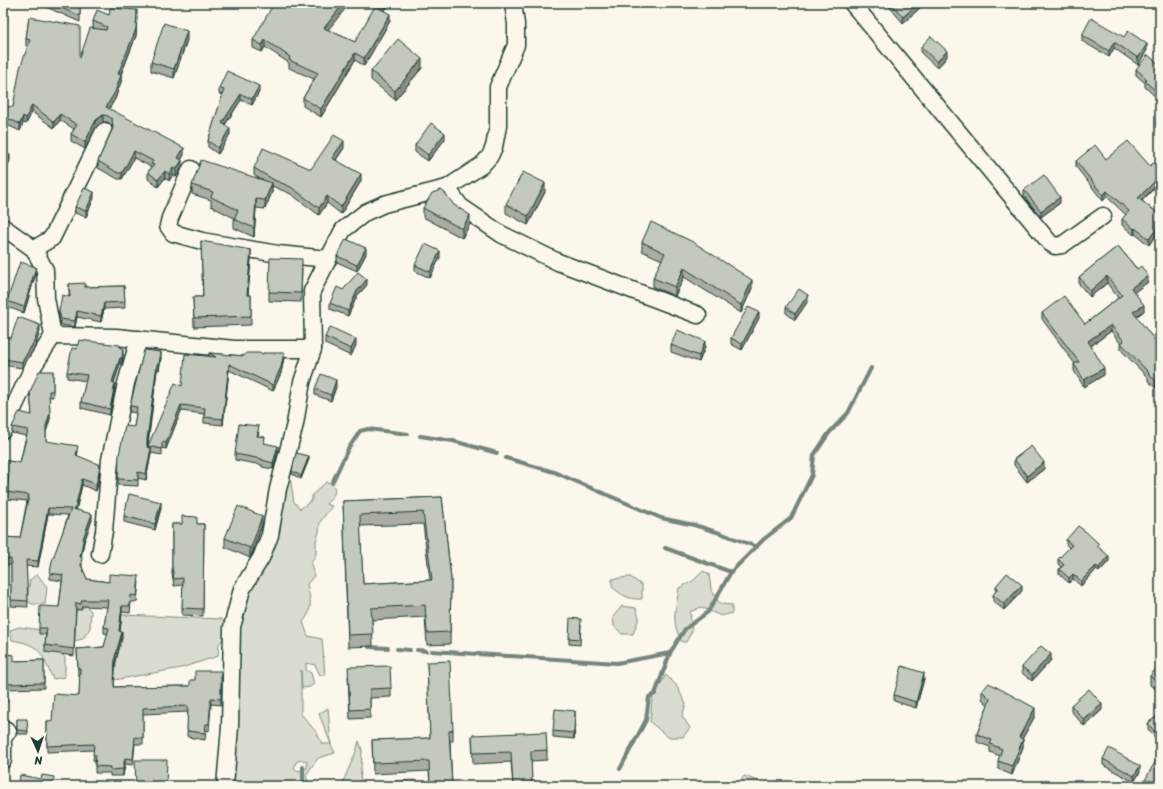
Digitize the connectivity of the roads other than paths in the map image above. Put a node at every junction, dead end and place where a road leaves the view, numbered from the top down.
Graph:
1 (513, 3) edge
2 (852, 3) edge
3 (104, 131) dead end
4 (191, 169) dead end
5 (447, 188) junction
6 (1103, 216) dead end
7 (3, 227) edge
8 (34, 249) junction
9 (328, 259) junction
10 (698, 315) dead end
11 (53, 336) junction
12 (139, 339) junction
13 (313, 349) junction
14 (3, 430) edge
15 (100, 554) dead end
16 (3, 728) edge
17 (3, 738) edge
18 (3, 743) edge
19 (3, 760) edge
20 (225, 786) edge

1 - 5 street
2 - 6 street
3 - 8 street
4 - 9 street
5 - 9 street
5 - 10 street
7 - 8 street
8 - 11 street
9 - 13 street
11 - 12 street
11 - 14 street
12 - 13 street
12 - 15 street
13 - 20 street
16 - 17 street
18 - 19 street

